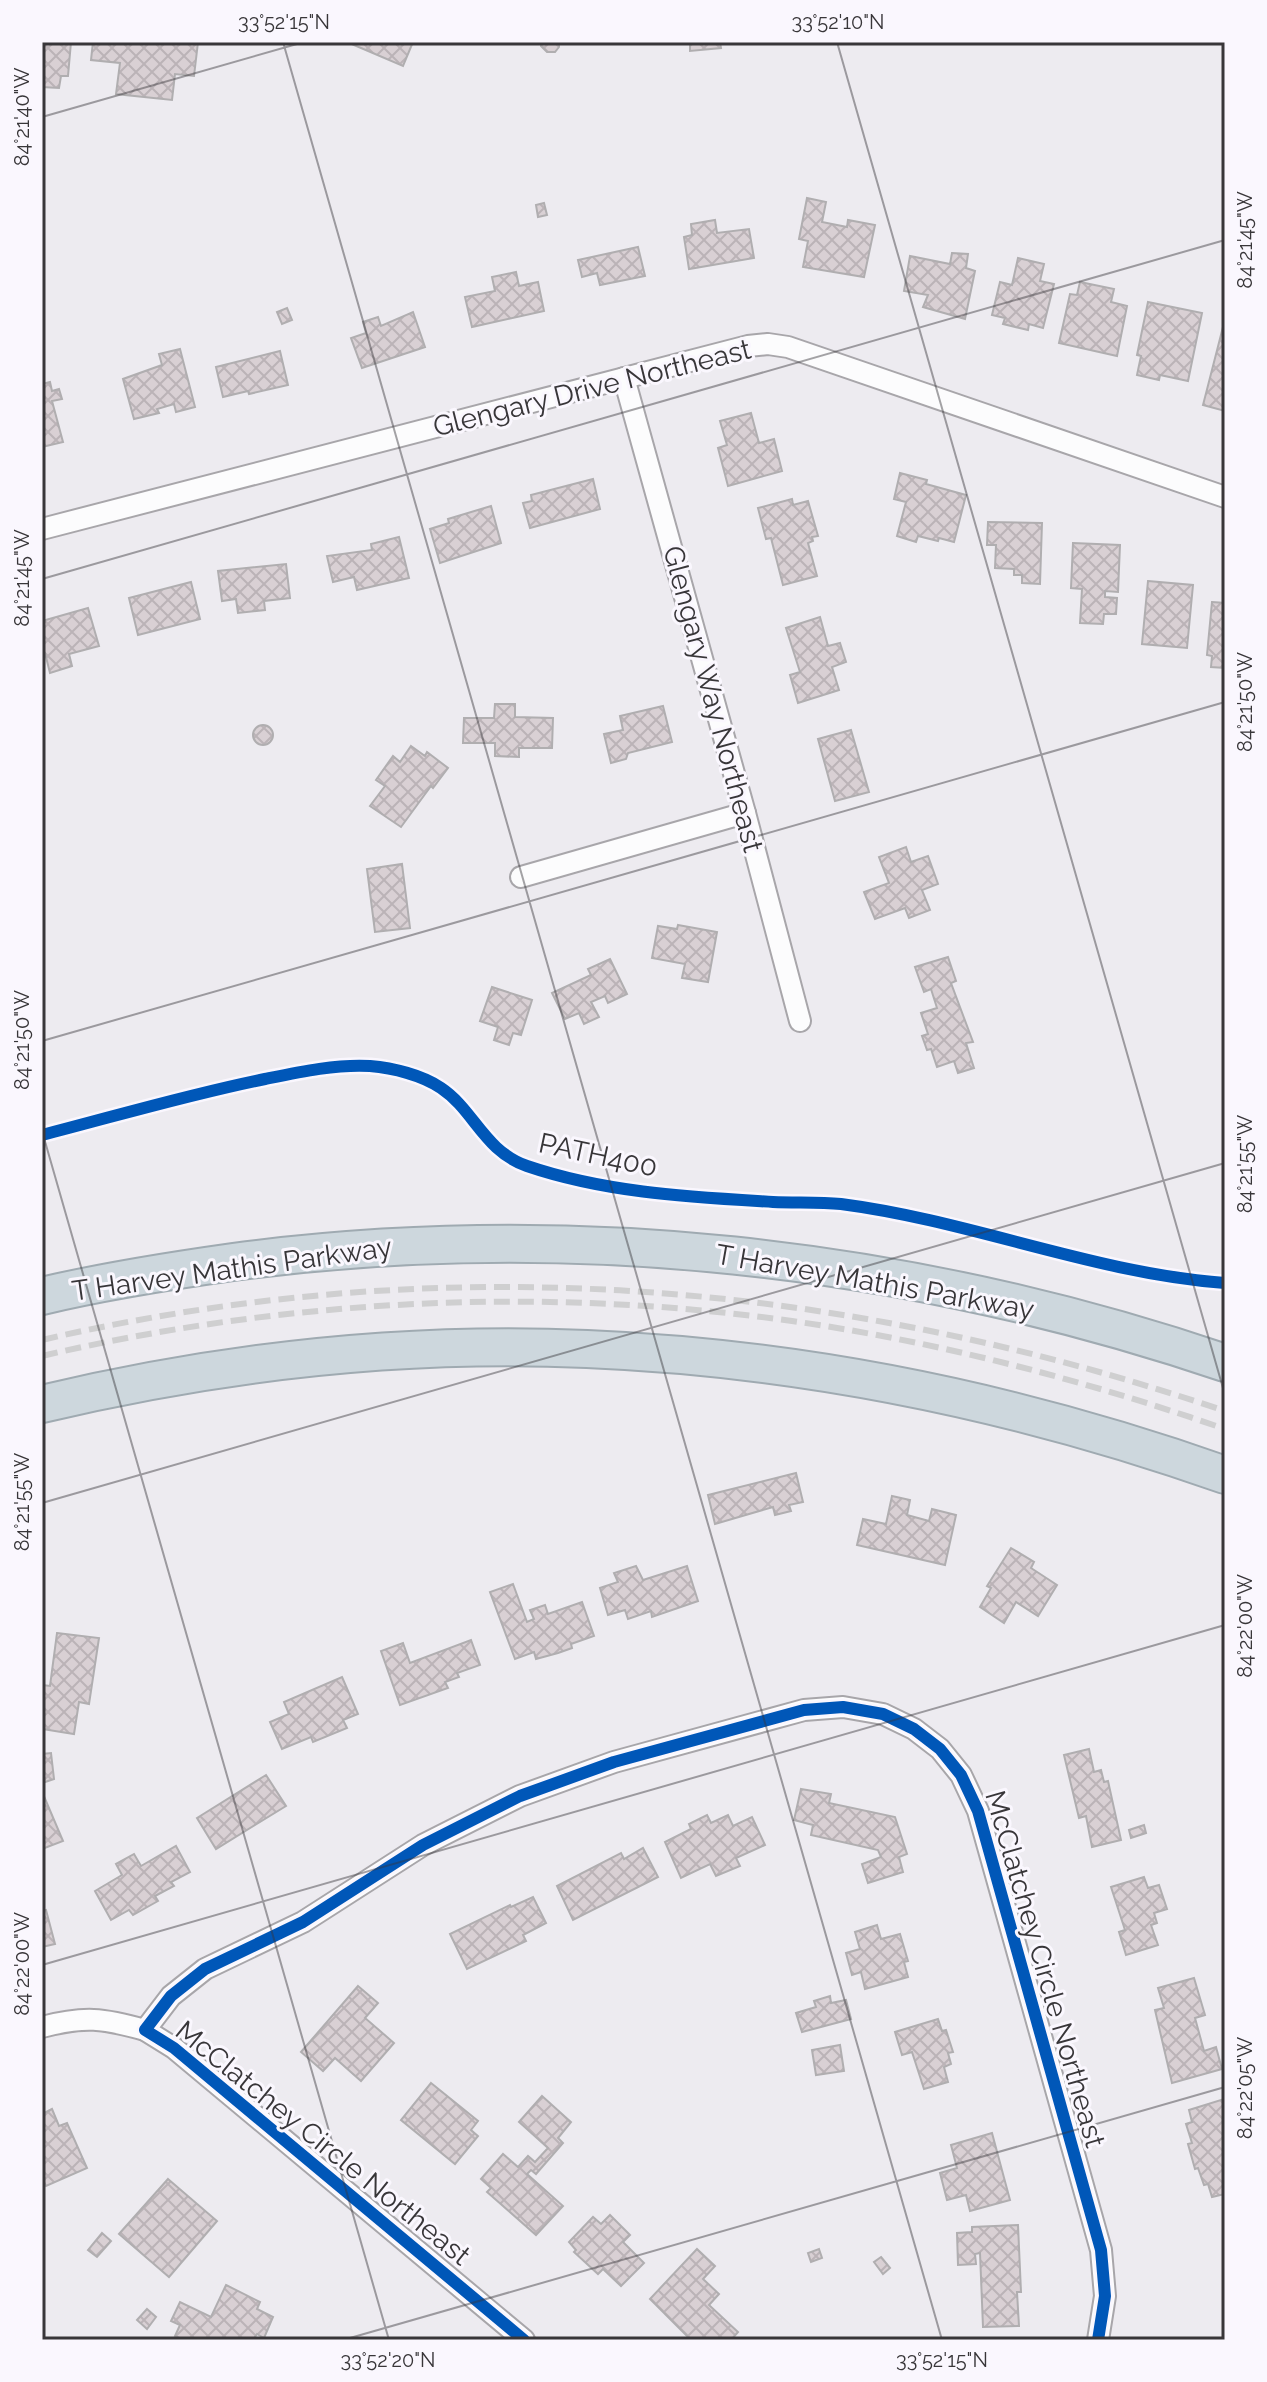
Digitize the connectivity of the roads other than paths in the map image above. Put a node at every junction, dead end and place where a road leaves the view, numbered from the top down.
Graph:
1 (624, 378) junction
2 (1225, 497) edge
3 (42, 529) edge
4 (745, 813) junction
5 (521, 877) dead end
6 (800, 1021) dead end
7 (42, 1296) edge
8 (1225, 1363) edge
9 (42, 1404) edge
10 (1225, 1475) edge
11 (42, 2027) edge
12 (145, 2030) junction
13 (524, 2340) edge
14 (1098, 2340) edge

1 - 2 street, Glengary Drive Northeast
1 - 3 street, Glengary Drive Northeast
1 - 4 street, Glengary Way Northeast
4 - 5 street
4 - 6 street, Glengary Way Northeast
7 - 8 highway, T Harvey Mathis Parkway
9 - 10 highway
11 - 12 street, McClatchey Circle Northeast
12 - 13 street, McClatchey Circle Northeast
12 - 14 street, McClatchey Circle Northeast

